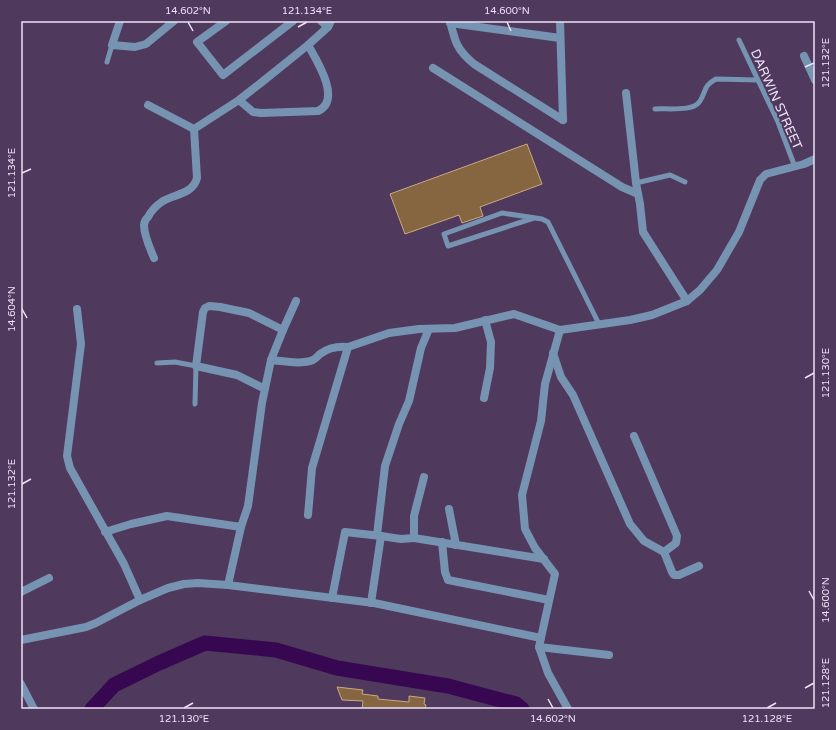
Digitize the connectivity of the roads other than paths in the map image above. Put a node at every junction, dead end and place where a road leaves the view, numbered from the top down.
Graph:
1 (120, 21) edge
2 (174, 21) edge
3 (226, 21) edge
4 (294, 21) edge
5 (321, 21) edge
6 (560, 21) edge
7 (450, 22) edge
8 (329, 24) edge
9 (560, 38) junction
10 (739, 40) dead end
11 (112, 45) junction
12 (308, 45) junction
13 (804, 56) dead end
14 (107, 62) dead end
15 (433, 68) dead end
16 (757, 80) junction
17 (815, 80) edge
18 (626, 93) dead end
19 (239, 100) junction
20 (148, 105) dead end
21 (655, 109) dead end
22 (194, 129) junction
23 (815, 160) edge
24 (795, 167) junction
25 (685, 182) dead end
26 (636, 183) junction
27 (638, 194) junction
28 (534, 218) junction
29 (154, 258) dead end
30 (296, 301) dead end
31 (687, 301) junction
32 (77, 309) dead end
33 (485, 320) junction
34 (599, 324) junction
35 (429, 329) junction
36 (283, 330) junction
37 (560, 330) junction
38 (348, 347) junction
39 (553, 353) junction
40 (271, 360) junction
41 (157, 363) dead end
42 (196, 366) junction
43 (265, 389) junction
44 (484, 398) dead end
45 (195, 404) dead end
46 (634, 436) dead end
47 (424, 477) dead end
48 (449, 509) dead end
49 (308, 515) dead end
50 (241, 527) junction
51 (106, 532) junction
52 (379, 536) junction
53 (414, 538) junction
54 (442, 542) junction
55 (456, 544) junction
56 (664, 552) junction
57 (544, 559) junction
58 (699, 566) dead end
59 (49, 578) dead end
60 (228, 584) junction
61 (21, 592) edge
62 (332, 598) junction
63 (140, 600) junction
64 (549, 600) junction
65 (371, 603) junction
66 (541, 638) junction
67 (21, 640) edge
68 (539, 647) junction
69 (608, 655) dead end
70 (21, 684) edge
71 (34, 709) edge
72 (568, 709) edge

1 - 11 street
2 - 11 street
3 - 4 street
5 - 8 street
6 - 9 street
7 - 9 street
7 - 9 street
8 - 12 street
10 - 16 lane, DARWIN STREET
11 - 14 lane
12 - 19 street
12 - 19 street
13 - 17 street
15 - 27 street
16 - 21 lane
16 - 24 lane, DARWIN STREET
18 - 26 street
19 - 22 street
20 - 22 street
22 - 29 street
23 - 24 street
24 - 31 street
25 - 26 lane
26 - 27 street
27 - 31 street
28 - 28 lane
28 - 34 lane
30 - 36 street
31 - 34 street
32 - 51 street
33 - 35 street
33 - 37 street
33 - 44 street
34 - 37 street
35 - 38 street
35 - 52 street
36 - 40 street
36 - 42 street
37 - 39 street
38 - 40 street
38 - 49 street
39 - 56 street
39 - 57 street
40 - 43 street
41 - 42 lane
42 - 43 street
42 - 45 lane
43 - 50 street
46 - 56 street
47 - 53 street
48 - 55 street
50 - 51 street
50 - 60 street
51 - 63 street
52 - 53 street
52 - 62 street
52 - 65 street
53 - 54 street
54 - 55 street
54 - 64 street
55 - 57 street
56 - 58 street
57 - 64 street
59 - 61 street
60 - 62 street
60 - 63 street
62 - 65 street
63 - 67 street
64 - 66 street
65 - 66 street
66 - 68 street
68 - 69 street
68 - 72 street
70 - 71 street

